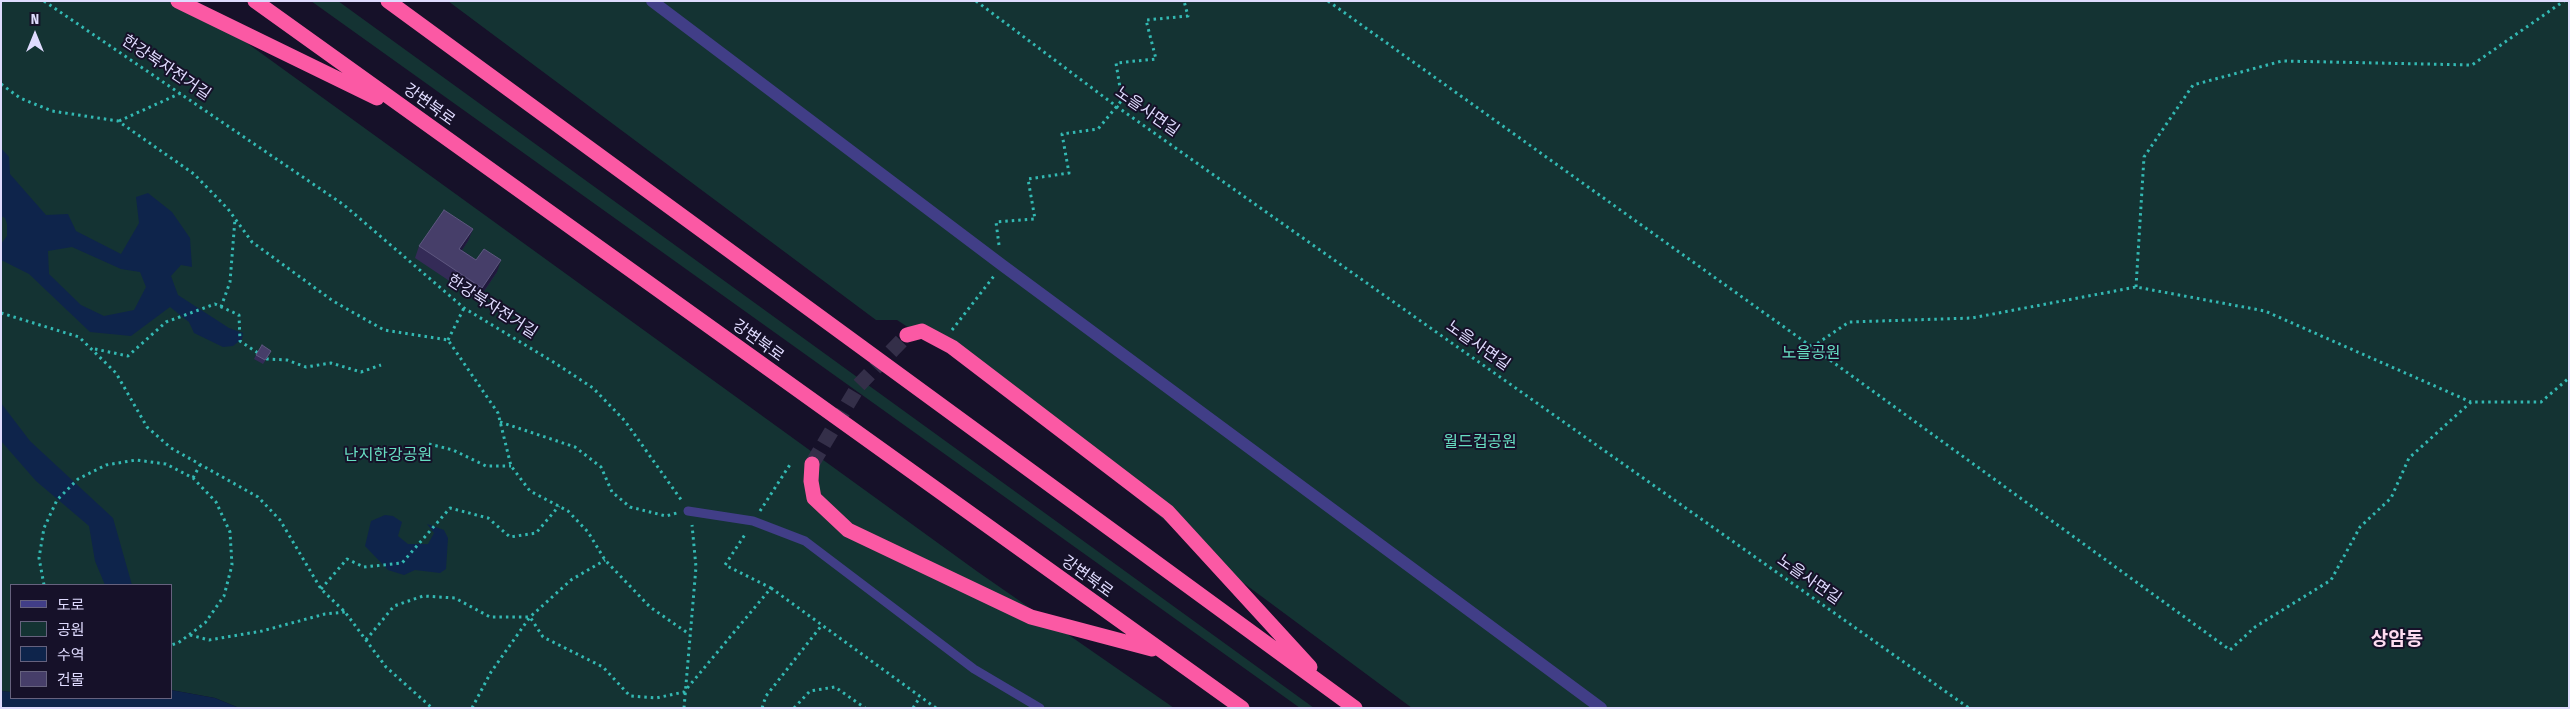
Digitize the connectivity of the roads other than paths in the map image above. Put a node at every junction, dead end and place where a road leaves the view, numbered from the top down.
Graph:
1 (178, 1) edge
2 (255, 1) edge
3 (388, 1) edge
4 (652, 1) edge
5 (415, 116) junction
6 (907, 335) dead end
7 (812, 464) tunnel mouth
8 (688, 511) road end
9 (1161, 651) junction
10 (1333, 692) junction
11 (1040, 708) edge
12 (1242, 708) edge
13 (1355, 708) edge
14 (1601, 708) edge

1 - 5 highway
2 - 5 highway, 강변북로
3 - 10 highway
4 - 14 street
5 - 9 highway, 강변북로
6 - 10 highway
7 - 9 highway
8 - 11 lane
9 - 12 highway, 강변북로
10 - 13 highway

